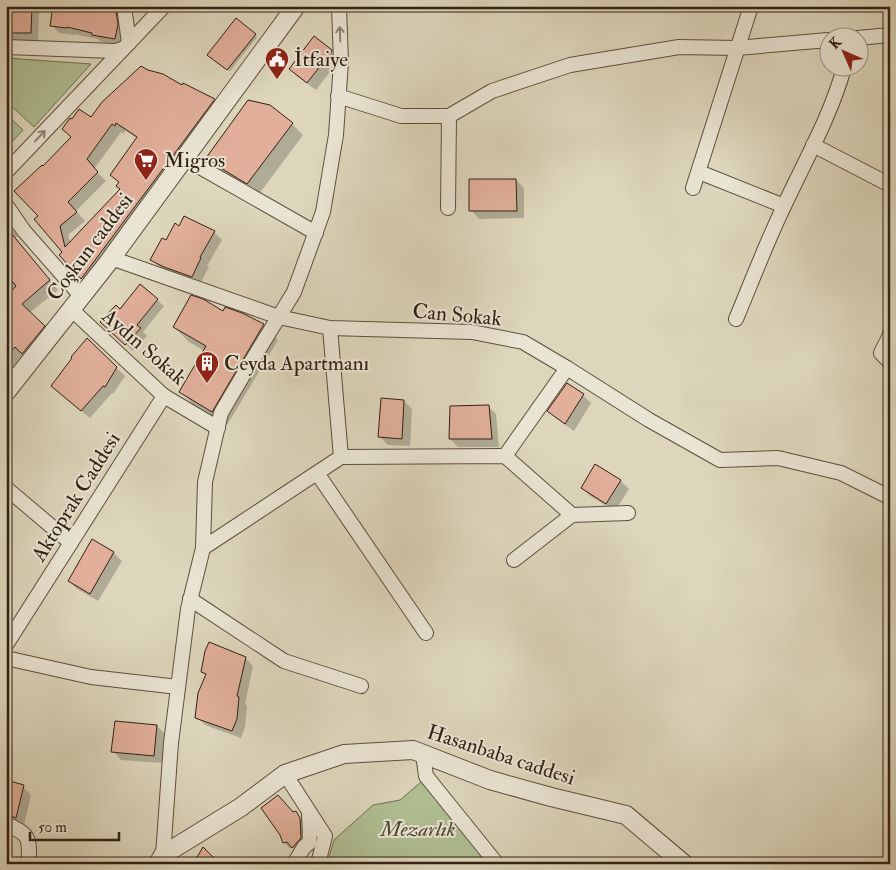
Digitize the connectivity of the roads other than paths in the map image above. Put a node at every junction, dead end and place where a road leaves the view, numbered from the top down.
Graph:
1 (124, 6) edge
2 (164, 6) edge
3 (296, 6) edge
4 (339, 6) edge
5 (750, 6) edge
6 (890, 35) edge
7 (868, 37) edge
8 (818, 41) edge
9 (6, 46) edge
10 (126, 46) junction
11 (738, 48) junction
12 (841, 78) edge
13 (338, 96) junction
14 (449, 116) junction
15 (813, 145) junction
16 (184, 158) junction
17 (6, 172) edge
18 (698, 172) junction
19 (890, 185) edge
20 (693, 188) dead end
21 (6, 205) edge
22 (784, 206) junction
23 (448, 208) dead end
24 (316, 232) junction
25 (111, 258) junction
26 (76, 303) junction
27 (278, 317) junction
28 (736, 319) dead end
29 (330, 328) junction
30 (890, 335) edge
31 (890, 362) edge
32 (567, 368) junction
33 (6, 392) edge
34 (164, 396) junction
35 (218, 428) junction
36 (505, 456) junction
37 (341, 457) junction
38 (317, 473) junction
39 (6, 488) edge
40 (890, 498) edge
41 (628, 513) dead end
42 (572, 515) junction
43 (70, 543) junction
44 (203, 548) junction
45 (514, 560) dead end
46 (190, 599) junction
47 (426, 633) dead end
48 (8, 636) edge
49 (6, 658) edge
50 (361, 686) dead end
51 (178, 687) junction
52 (423, 754) junction
53 (285, 774) junction
54 (309, 811) junction
55 (6, 824) edge
56 (161, 859) edge
57 (29, 864) edge
58 (294, 864) edge
59 (318, 864) edge
60 (497, 864) edge
61 (684, 864) edge

1 - 10 street
2 - 10 street
3 - 16 street, Coşkun caddesi
13 -> 4 street
5 - 11 street
6 - 7 street
8 - 11 street
9 - 10 street
17 -> 10 street
11 - 14 street
11 - 18 street
12 - 15 street
13 - 14 street
13 - 24 street
14 - 23 street
15 - 19 street
15 - 22 street
16 - 24 street
16 - 25 street, Coşkun caddesi
18 - 20 street
18 - 22 street
21 - 26 street, Aydın Sokak
22 - 28 street
24 - 27 street
25 - 26 street, Coşkun caddesi
25 - 27 street, Can Sokak
26 - 33 street, Coşkun caddesi
26 - 34 street, Aydın Sokak
27 - 29 street, Can Sokak
27 - 35 street
29 - 32 street, Can Sokak
29 - 37 street
30 - 31 street
32 - 36 street
32 - 40 street, Can Sokak
34 - 35 street, Aydın Sokak
34 - 43 street, Aktoprak Caddesi
35 - 44 street
36 - 37 street
36 - 42 street
37 - 38 street
38 - 44 street
38 - 47 street
39 - 43 street
41 - 42 street
42 - 45 street
43 - 48 street, Aktoprak Caddesi
44 - 46 street
46 - 50 street
46 - 51 street
49 - 51 street
51 - 56 street
52 - 53 street, Hasanbaba caddesi
52 - 60 street
52 - 61 street, Hasanbaba caddesi
53 - 54 street
53 - 56 street, Hasanbaba caddesi
54 - 58 street
54 - 59 street
55 - 57 street

